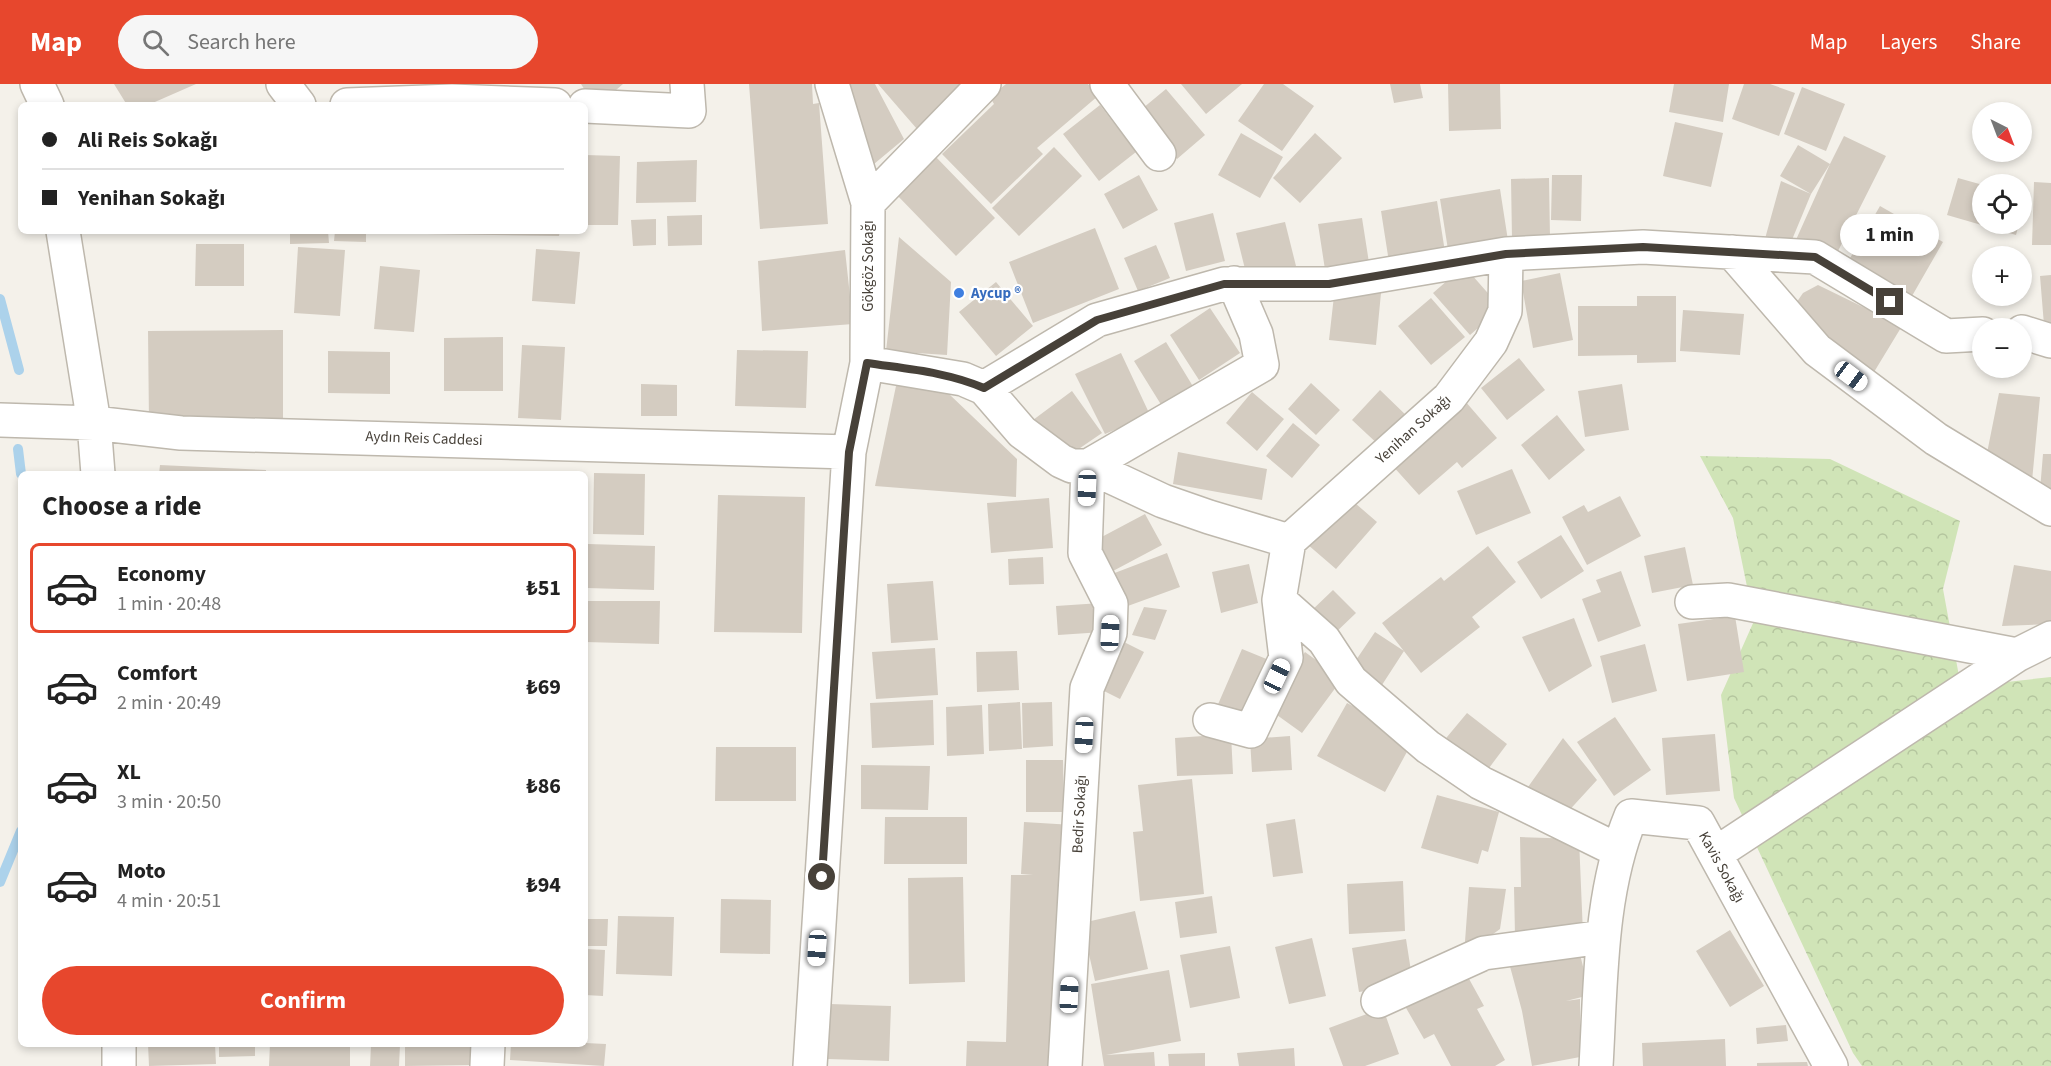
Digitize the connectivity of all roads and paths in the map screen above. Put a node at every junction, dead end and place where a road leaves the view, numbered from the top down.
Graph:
1 (37, 84) edge
2 (283, 84) edge
3 (832, 84) edge
4 (984, 84) edge
5 (1107, 84) edge
6 (447, 92) edge
7 (688, 97) edge
8 (46, 102) edge
9 (297, 102) edge
10 (370, 102) edge
11 (530, 102) edge
12 (588, 106) edge
13 (1160, 154) dead end
14 (868, 203) junction
15 (63, 234) edge
16 (1732, 252) junction
17 (1506, 254) junction
18 (1234, 284) junction
19 (1972, 335) edge
20 (2032, 335) edge
21 (2051, 341) edge
22 (867, 363) junction
23 (984, 388) junction
24 (0, 420) edge
25 (94, 423) junction
26 (849, 452) junction
27 (1088, 466) junction
28 (98, 471) edge
29 (2051, 509) edge
30 (1288, 541) junction
31 (1279, 600) junction
32 (1692, 602) dead end
33 (2051, 638) edge
34 (2016, 655) junction
35 (1210, 720) dead end
36 (1617, 850) junction
37 (1715, 854) junction
38 (1603, 937) junction
39 (1378, 1001) dead end
40 (119, 1047) edge
41 (488, 1047) edge
42 (119, 1066) edge
43 (487, 1066) edge
44 (810, 1066) edge
45 (1065, 1066) edge
46 (1596, 1066) edge
47 (1831, 1066) edge

1 - 8 street
2 - 9 street
3 - 14 street, Gökgöz Sokağı
4 - 14 street
5 - 13 street
6 - 10 street
6 - 11 street
7 - 12 street
14 - 22 street, Gökgöz Sokağı
15 - 25 street
16 - 17 street
16 - 19 street
16 - 29 street
17 - 18 street
17 - 30 street, Yenihan Sokağı
18 - 23 street
18 - 27 street
20 - 21 street
22 - 23 street
22 - 26 street, Gökgöz Sokağı
23 - 27 street
24 - 25 street, Aydın Reis Caddesi
25 - 26 street, Aydın Reis Caddesi
25 - 28 street
26 - 44 street, Gökgöz Sokağı
27 - 30 street
27 - 45 street, Bedir Sokağı
30 - 31 street
31 - 35 street
31 - 36 street
32 - 34 street
33 - 34 street
34 - 37 street
36 - 37 street, Kavis Sokağı
36 - 38 street, Kavis Sokağı
37 - 47 street, Kavis Sokağı
38 - 39 street
38 - 46 street, Kavis Sokağı
40 - 42 street
41 - 43 street

